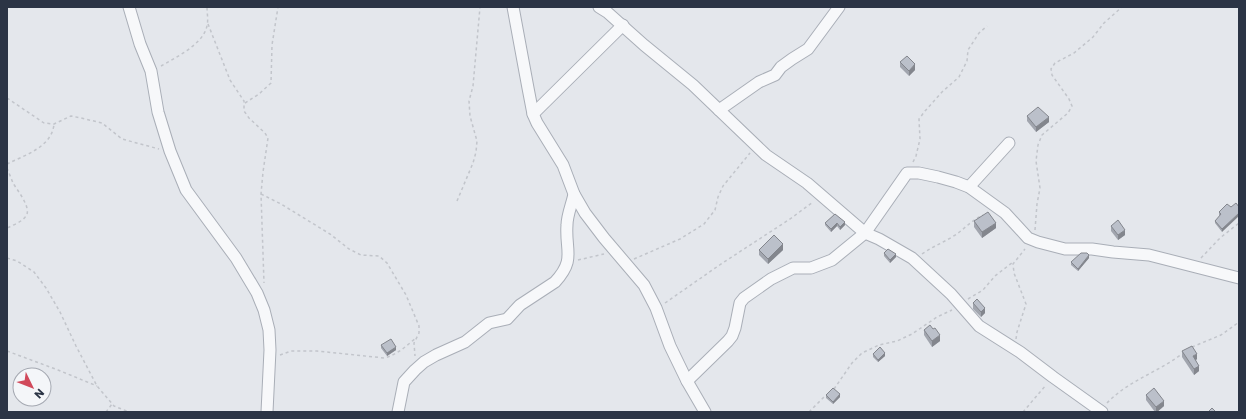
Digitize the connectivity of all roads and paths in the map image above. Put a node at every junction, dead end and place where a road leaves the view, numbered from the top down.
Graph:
1 (129, 7) edge
2 (207, 7) edge
3 (278, 7) edge
4 (480, 7) edge
5 (513, 7) edge
6 (599, 7) edge
7 (839, 7) edge
8 (1122, 7) edge
9 (208, 24) junction
10 (623, 25) junction
11 (987, 26) dead end
12 (151, 71) junction
13 (7, 98) edge
14 (245, 103) junction
15 (719, 110) junction
16 (533, 114) junction
17 (54, 124) junction
18 (1009, 143) dead end
19 (757, 146) junction
20 (170, 150) junction
21 (7, 164) edge
22 (7, 168) edge
23 (907, 173) junction
24 (968, 188) junction
25 (261, 194) junction
26 (574, 194) junction
27 (823, 197) junction
28 (457, 201) dead end
29 (988, 215) edge
30 (1239, 223) edge
31 (7, 228) edge
32 (865, 233) junction
33 (1032, 240) junction
34 (616, 251) junction
35 (7, 258) edge
36 (912, 258) junction
37 (1014, 262) junction
38 (626, 263) junction
39 (567, 264) junction
40 (1193, 266) junction
41 (1239, 278) edge
42 (259, 298) junction
43 (961, 304) junction
44 (656, 308) junction
45 (1239, 322) edge
46 (417, 338) junction
47 (1190, 348) edge
48 (7, 351) edge
49 (1020, 352) junction
50 (1183, 353) edge
51 (269, 360) junction
52 (415, 370) junction
53 (1053, 377) junction
54 (687, 381) junction
55 (97, 386) junction
56 (112, 404) junction
57 (1101, 411) edge
58 (106, 412) edge
59 (129, 412) edge
60 (267, 412) edge
61 (398, 412) edge
62 (705, 412) edge
63 (809, 412) edge
64 (1023, 412) edge

1 - 12 street
2 - 9 path
3 - 14 path
4 - 28 path
5 - 16 street
6 - 10 street
7 - 15 street
8 - 33 path
9 - 12 path
9 - 14 path
10 - 15 street
10 - 16 street
11 - 23 path
12 - 20 street
13 - 17 path
14 - 25 path
15 - 19 street
16 - 26 street
17 - 20 path
17 - 21 path
18 - 24 street
19 - 27 street
19 - 38 path
20 - 42 street
22 - 31 path
23 - 24 street
23 - 32 street
24 - 33 street
25 - 42 path
25 - 46 path
26 - 34 street
26 - 39 street
27 - 32 street
27 - 44 path
29 - 36 path
30 - 40 path
32 - 36 street
32 - 54 street
33 - 37 path
33 - 40 street
34 - 38 street
34 - 39 path
35 - 55 path
36 - 43 street
37 - 43 path
37 - 49 path
38 - 44 street
39 - 52 street
40 - 41 street
42 - 51 street
43 - 49 street
43 - 63 path
44 - 54 street
45 - 47 path
46 - 51 path
46 - 52 path
48 - 55 path
49 - 53 street
50 - 57 path
51 - 60 street
52 - 61 street
53 - 57 street
53 - 64 path
54 - 62 street
55 - 56 path
56 - 58 path
56 - 59 path

